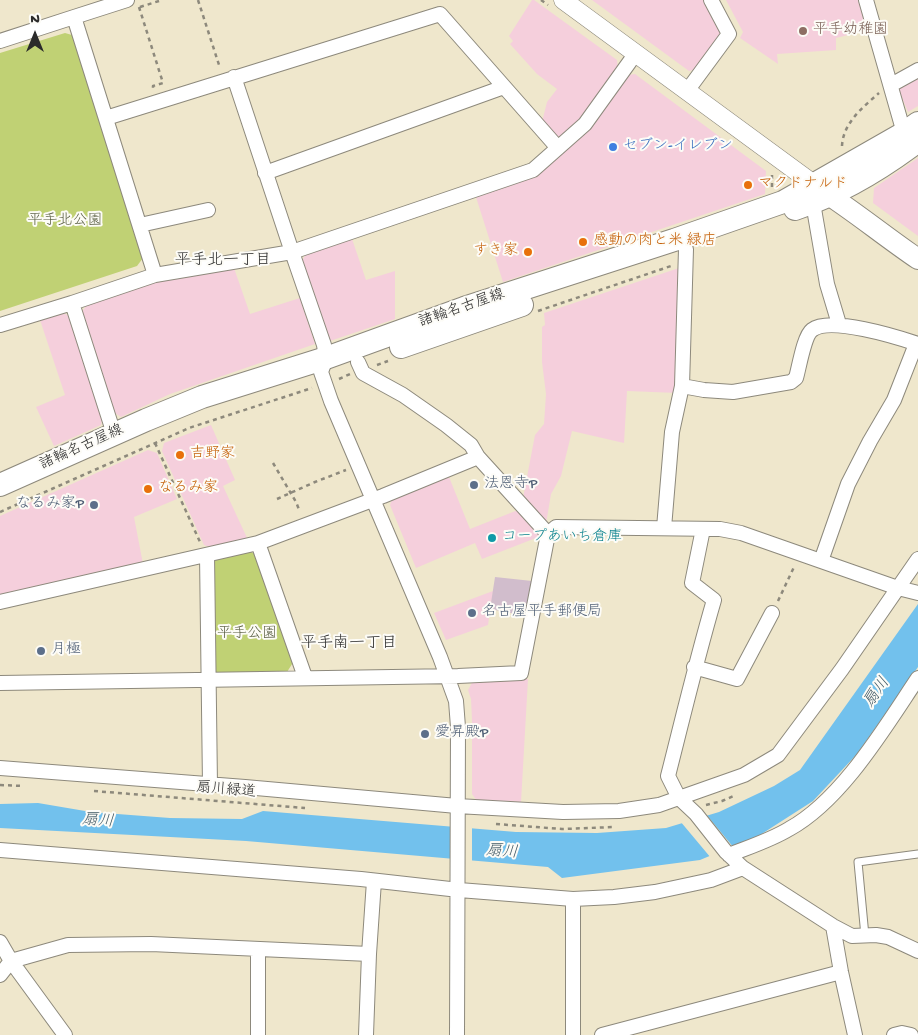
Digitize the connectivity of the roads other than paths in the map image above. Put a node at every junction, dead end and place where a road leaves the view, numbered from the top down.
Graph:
1 (563, 0) edge
2 (711, 0) edge
3 (866, 0) edge
4 (133, 4) edge
5 (74, 17) junction
6 (0, 41) edge
7 (636, 53) junction
8 (918, 70) edge
9 (229, 79) junction
10 (891, 85) junction
11 (504, 87) junction
12 (687, 91) junction
13 (106, 118) junction
14 (913, 132) edge
15 (558, 148) junction
16 (265, 173) junction
17 (819, 194) junction
18 (208, 210) dead end
19 (140, 225) junction
20 (686, 249) junction
21 (292, 252) junction
22 (918, 259) edge
23 (155, 275) junction
24 (72, 303) junction
25 (839, 324) junction
26 (0, 325) edge
27 (917, 344) edge
28 (357, 367) junction
29 (324, 374) junction
30 (682, 386) junction
31 (114, 434) junction
32 (478, 457) junction
33 (0, 485) edge
34 (374, 498) junction
35 (0, 500) edge
36 (664, 528) junction
37 (703, 529) junction
38 (548, 534) junction
39 (258, 543) junction
40 (206, 555) junction
41 (918, 559) edge
42 (821, 561) junction
43 (898, 588) junction
44 (917, 592) edge
45 (0, 602) edge
46 (772, 613) road end
47 (694, 666) junction
48 (447, 675) junction
49 (305, 677) junction
50 (918, 678) edge
51 (208, 679) junction
52 (0, 683) edge
53 (0, 768) edge
54 (210, 785) junction
55 (678, 798) junction
56 (457, 806) junction
57 (0, 850) edge
58 (728, 853) junction
59 (918, 854) edge
60 (743, 868) junction
61 (374, 881) junction
62 (458, 885) junction
63 (573, 899) junction
64 (833, 926) junction
65 (865, 936) junction
66 (0, 942) edge
67 (258, 950) junction
68 (918, 951) edge
69 (368, 954) junction
70 (11, 961) junction
71 (841, 972) junction
72 (0, 975) edge
73 (65, 1035) edge
74 (258, 1035) edge
75 (366, 1035) edge
76 (457, 1035) edge
77 (573, 1035) edge
78 (602, 1035) edge
79 (855, 1035) edge
80 (894, 1035) edge
81 (910, 1035) edge

1 - 7 street
2 - 12 street
3 - 10 street
4 - 5 street
5 - 6 street
5 - 13 street
7 - 12 street
7 - 15 street
8 - 10 street
9 - 11 street
9 - 13 street
9 - 16 street
10 - 14 street
11 - 15 street
11 - 16 street
12 - 17 street
13 - 19 street
14 - 17 main road, 諸輪名古屋線
15 - 21 street
16 - 21 street
17 - 20 main road, 諸輪名古屋線
17 - 22 main road
17 - 25 street
17 - 29 main road, 諸輪名古屋線
18 - 19 street
19 - 23 street
20 - 28 main road, 諸輪名古屋線
20 - 30 street
21 - 23 street
21 - 29 street
23 - 24 street
24 - 26 street
24 - 31 street
25 - 27 street
25 - 30 street
27 - 42 street
28 - 29 main road, 諸輪名古屋線
28 - 32 street
29 - 31 main road, 諸輪名古屋線
29 - 34 street
29 - 35 main road, 諸輪名古屋線
30 - 36 street
31 - 33 main road, 諸輪名古屋線
32 - 34 street
32 - 38 street
34 - 39 street
34 - 48 street
36 - 37 street
36 - 38 street
37 - 42 street
37 - 47 street
38 - 48 street
39 - 40 street
39 - 49 street
40 - 45 street
40 - 51 street
41 - 43 street
42 - 43 street
43 - 44 street
43 - 55 street
46 - 47 street
47 - 55 street
48 - 49 street
48 - 56 street
49 - 51 street
50 - 58 street
51 - 52 street
51 - 54 street
53 - 54 street
54 - 56 street
55 - 56 street
55 - 58 street
56 - 62 street
57 - 61 street
58 - 60 street
59 - 65 lane
60 - 63 street
60 - 64 street
61 - 62 street
61 - 69 street
62 - 63 street
62 - 76 street
63 - 77 street
64 - 65 street
64 - 71 street
65 - 68 street
66 - 70 street
67 - 69 street
67 - 70 street
67 - 74 street
69 - 75 street
70 - 72 street
70 - 73 street
71 - 78 street
71 - 79 street
80 - 81 street

